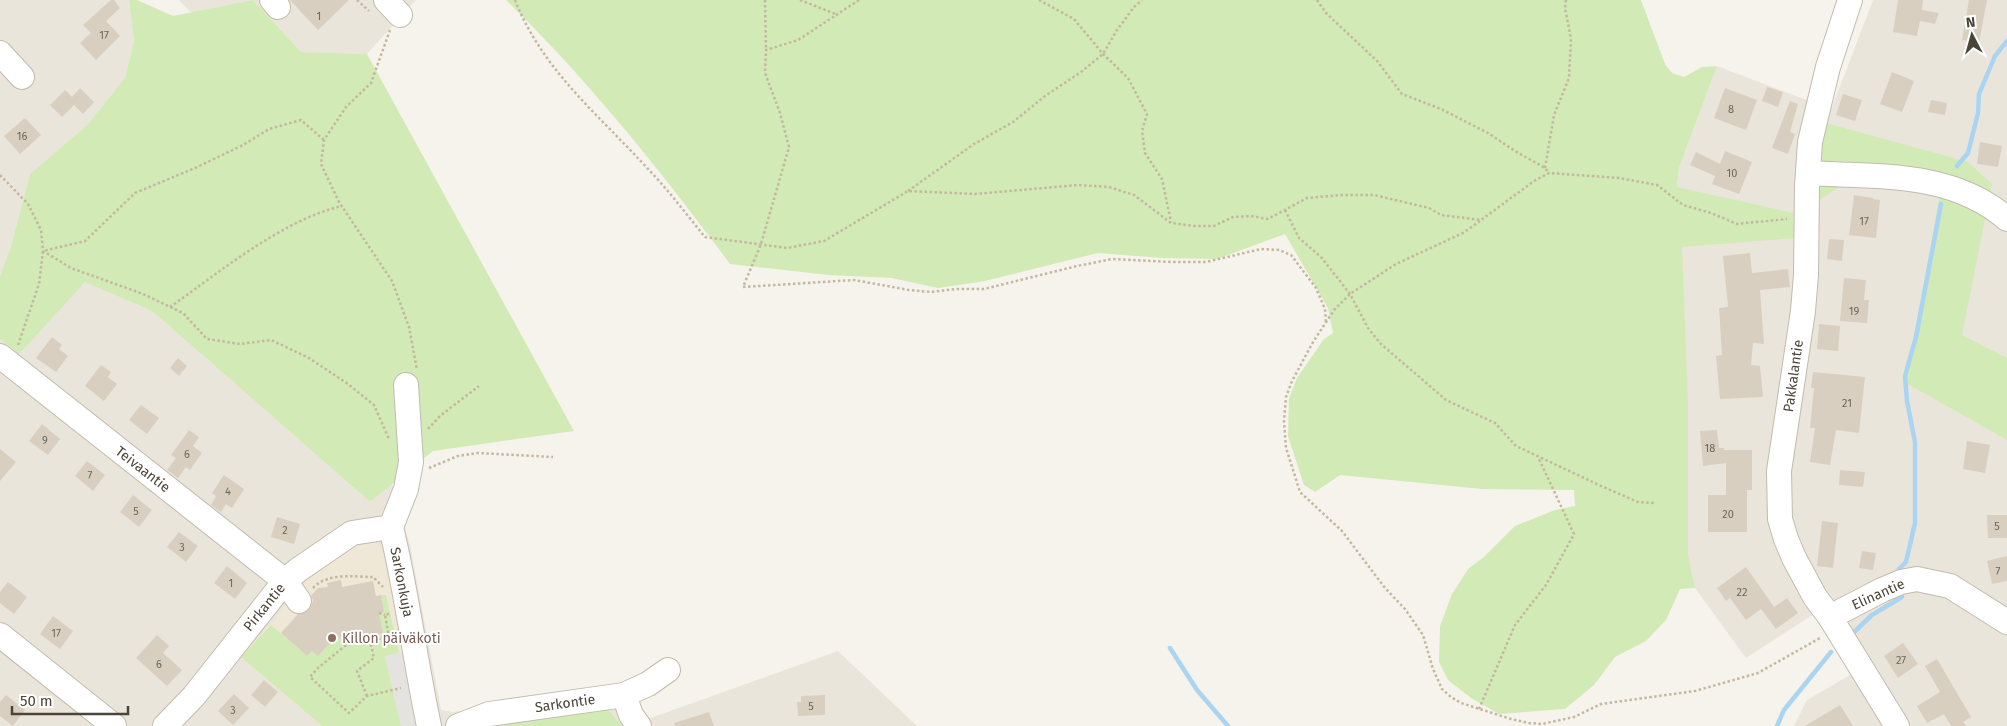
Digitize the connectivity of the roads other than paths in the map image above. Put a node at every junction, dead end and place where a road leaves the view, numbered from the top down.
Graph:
1 (1850, 0) edge
2 (0, 53) edge
3 (22, 77) dead end
4 (1808, 173) junction
5 (2007, 219) edge
6 (6, 361) edge
7 (412, 380) road end
8 (391, 527) junction
9 (285, 581) junction
10 (299, 601) road end
11 (2007, 622) edge
12 (1834, 623) junction
13 (0, 634) edge
14 (668, 670) dead end
15 (624, 695) junction
16 (114, 726) edge
17 (165, 726) edge
18 (429, 726) edge
19 (458, 726) edge
20 (639, 726) edge
21 (1897, 726) edge

1 - 4 street, Pakkalantie
2 - 3 street
4 - 5 street
4 - 12 street, Pakkalantie
6 - 9 street, Teivaantie
7 - 8 street
8 - 9 street, Pirkantie
8 - 18 street, Sarkonkuja
9 - 10 street, Teivaantie
9 - 17 street, Pirkantie
11 - 12 street, Elinantie
12 - 21 street, Pakkalantie
13 - 16 street
14 - 15 street, Sarkontie
15 - 19 street, Sarkontie
15 - 20 street

